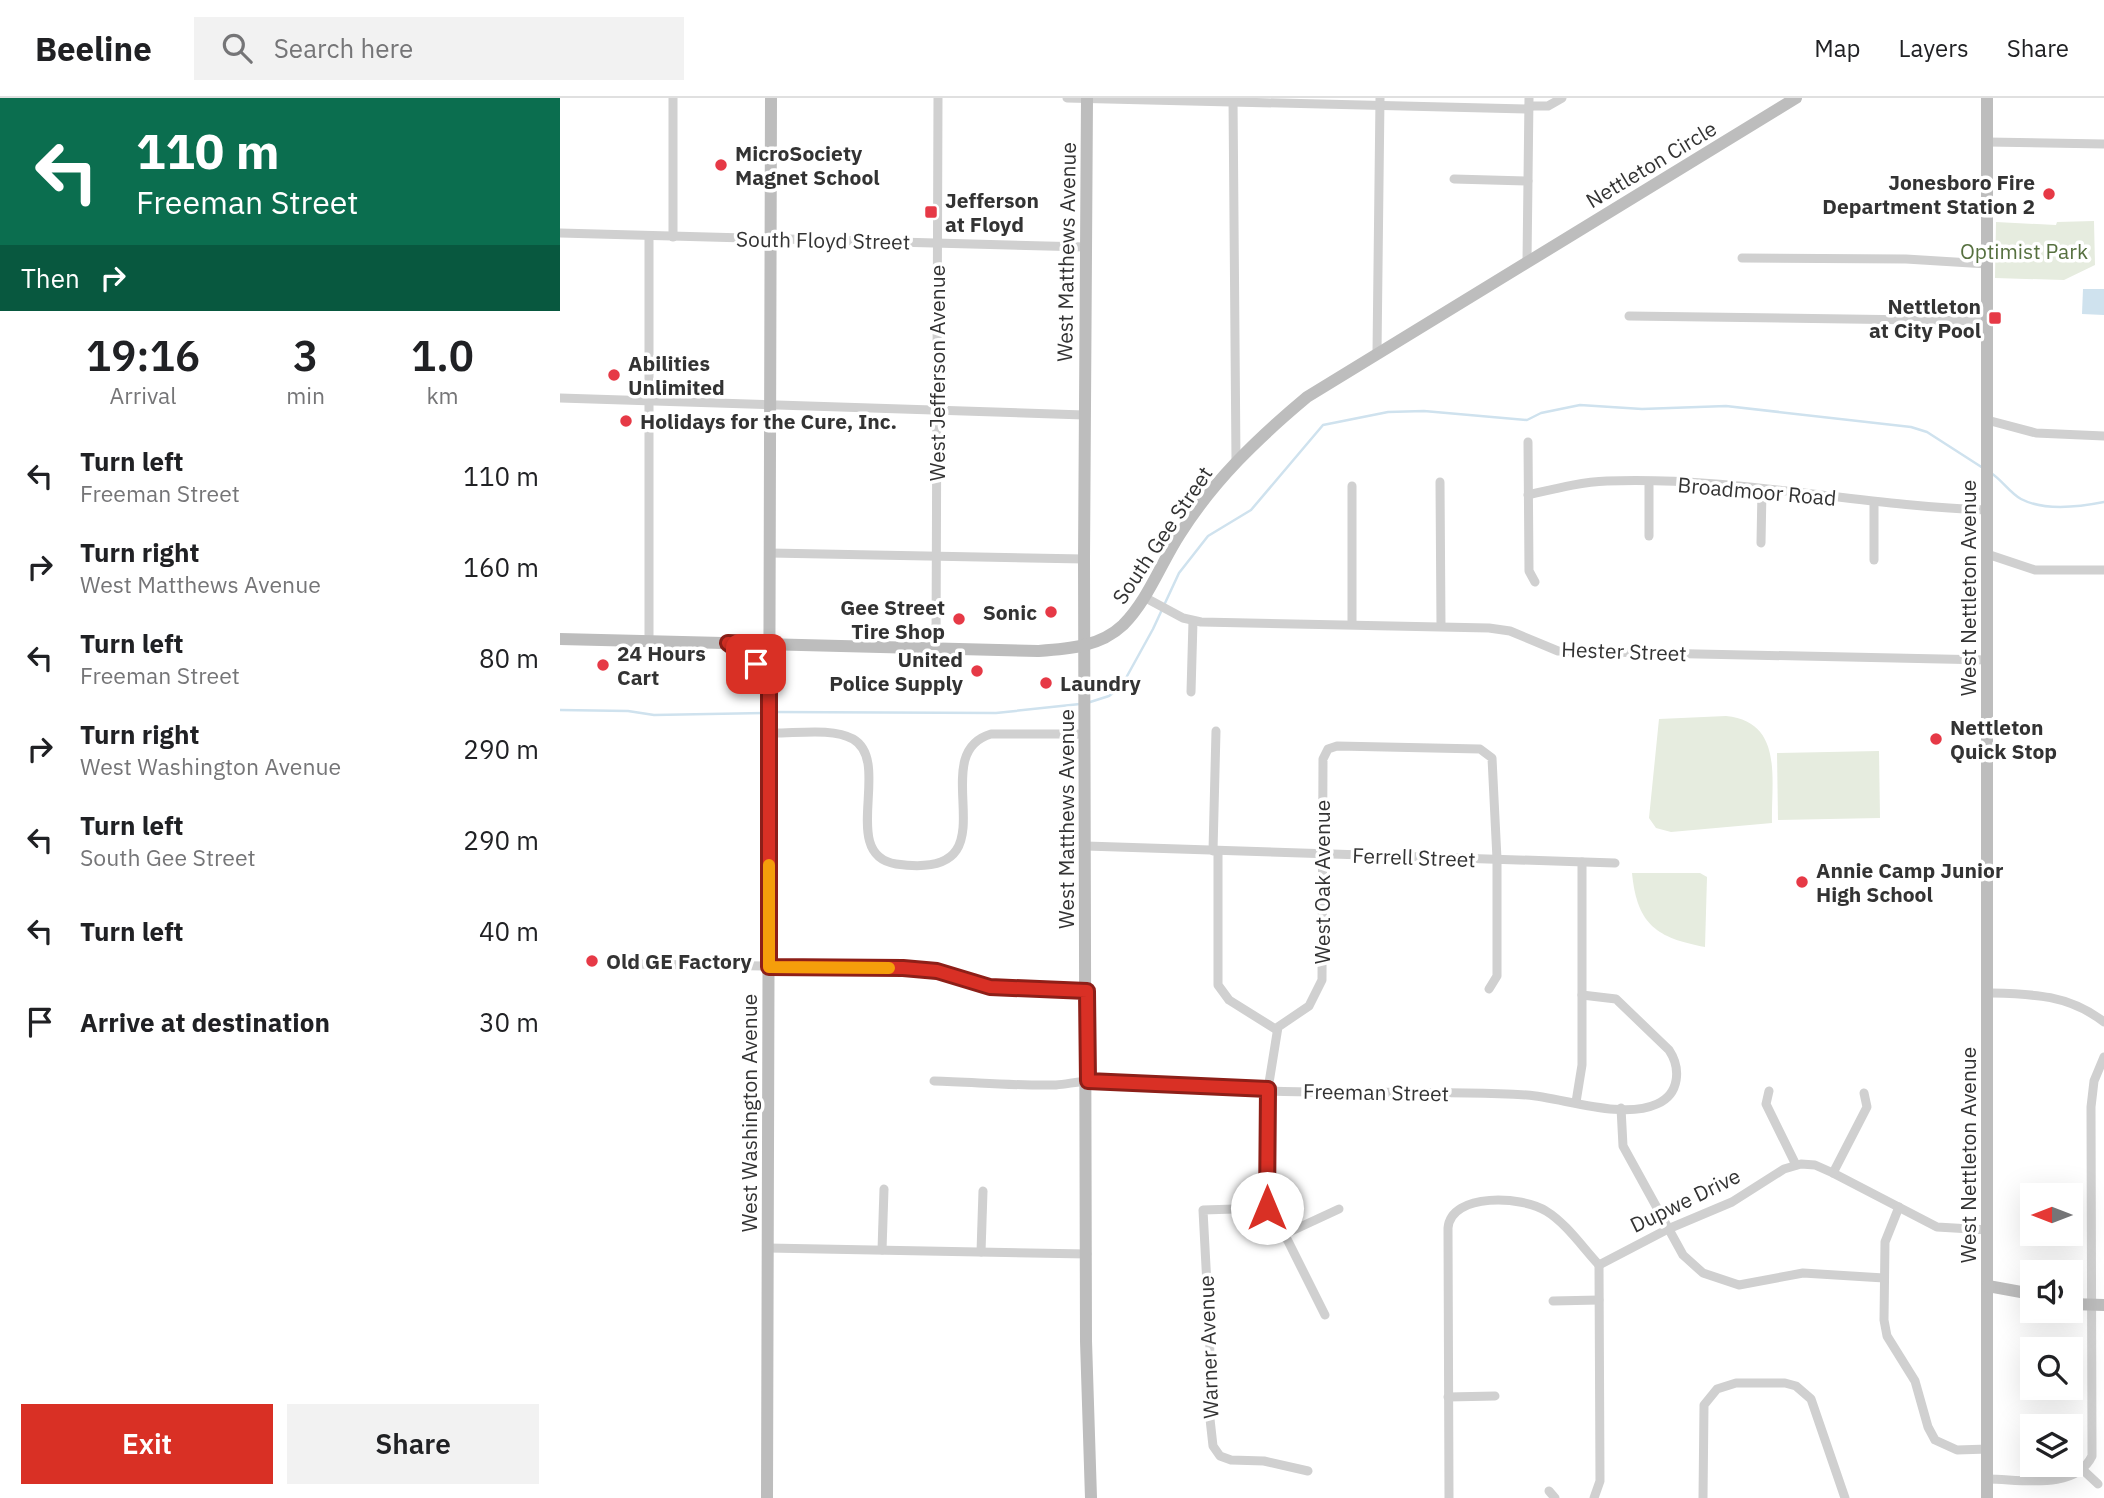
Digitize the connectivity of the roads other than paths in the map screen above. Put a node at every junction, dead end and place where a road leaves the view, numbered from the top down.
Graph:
1 (673, 98) edge
2 (771, 98) edge
3 (938, 98) edge
4 (1068, 98) edge
5 (1087, 98) edge
6 (1562, 98) edge
7 (1796, 98) edge
8 (1987, 98) edge
9 (1233, 100) edge
10 (1380, 102) edge
11 (1529, 104) edge
12 (1987, 142) junction
13 (2104, 144) edge
14 (1454, 179) dead end
15 (1528, 181) junction
16 (560, 233) edge
17 (649, 236) junction
18 (673, 237) junction
19 (771, 240) junction
20 (937, 242) junction
21 (1086, 247) junction
22 (1742, 258) dead end
23 (1527, 262) junction
24 (1987, 264) junction
25 (1629, 316) dead end
26 (1987, 321) junction
27 (1377, 353) junction
28 (560, 398) edge
29 (647, 401) junction
30 (770, 404) junction
31 (937, 410) junction
32 (1084, 415) junction
33 (1987, 420) junction
34 (2104, 436) edge
35 (1528, 442) dead end
36 (1236, 461) junction
37 (1440, 482) dead end
38 (1649, 482) junction
39 (1352, 486) dead end
40 (1762, 489) junction
41 (1528, 495) junction
42 (1874, 502) junction
43 (1987, 510) junction
44 (1649, 536) dead end
45 (1761, 542) dead end
46 (770, 553) junction
47 (1987, 554) junction
48 (937, 556) junction
49 (1084, 559) junction
50 (1874, 560) dead end
51 (2104, 570) edge
52 (1535, 582) dead end
53 (1149, 599) junction
54 (1193, 621) junction
55 (1352, 624) junction
56 (1441, 626) junction
57 (560, 639) edge
58 (649, 641) junction
59 (728, 643) junction
60 (769, 644) junction
61 (1084, 646) junction
62 (936, 648) junction
63 (1987, 660) junction
64 (769, 691) junction
65 (1191, 692) dead end
66 (769, 730) junction
67 (1216, 731) dead end
68 (1085, 734) junction
69 (1086, 846) junction
70 (1215, 851) junction
71 (1323, 854) junction
72 (1497, 859) junction
73 (1582, 862) junction
74 (1615, 863) dead end
75 (636, 964) dead end
76 (769, 967) junction
77 (1489, 989) dead end
78 (1087, 991) junction
79 (1987, 993) junction
80 (1582, 995) junction
81 (2104, 1022) edge
82 (1277, 1030) junction
83 (2104, 1057) edge
84 (934, 1081) dead end
85 (1088, 1081) junction
86 (1268, 1089) junction
87 (1769, 1091) dead end
88 (1864, 1093) dead end
89 (1576, 1102) junction
90 (1621, 1108) junction
91 (1796, 1165) junction
92 (1833, 1173) junction
93 (884, 1189) dead end
94 (983, 1191) dead end
95 (1899, 1207) junction
96 (1267, 1208) junction
97 (1339, 1209) dead end
98 (1668, 1229) junction
99 (1988, 1230) junction
100 (1285, 1234) junction
101 (768, 1248) junction
102 (882, 1250) junction
103 (981, 1252) junction
104 (1087, 1254) junction
105 (1599, 1265) junction
106 (1884, 1278) junction
107 (1988, 1286) junction
108 (2020, 1292) edge
109 (1599, 1300) junction
110 (1553, 1301) dead end
111 (2098, 1305) edge
112 (1325, 1315) dead end
113 (1448, 1396) junction
114 (1495, 1396) dead end
115 (1988, 1449) junction
116 (2083, 1470) joint
117 (1308, 1471) dead end
118 (2067, 1477) edge
119 (1987, 1479) junction
120 (2098, 1484) dead end
121 (767, 1498) edge
122 (1091, 1498) edge
123 (1449, 1498) edge
124 (1594, 1498) edge
125 (1703, 1498) edge
126 (1845, 1498) edge
127 (1987, 1498) edge

1 - 18 street
2 - 19 street, West Washington Avenue
3 - 20 street, West Jefferson Avenue
4 - 5 street
5 - 9 street
5 - 21 street, West Matthews Avenue
6 - 11 street
7 - 23 street, Nettleton Circle
8 - 12 street, West Nettleton Avenue
9 - 10 street
9 - 36 street
10 - 11 street
10 - 27 street
11 - 15 street
12 - 13 street
12 - 24 street, West Nettleton Avenue
14 - 15 street
15 - 23 street
16 - 17 street, South Floyd Street
17 - 18 street, South Floyd Street
17 - 29 street
18 - 19 street, South Floyd Street
19 - 20 street, South Floyd Street
19 - 30 street, West Washington Avenue
20 - 21 street, South Floyd Street
20 - 31 street, West Jefferson Avenue
21 - 32 street, West Matthews Avenue
22 - 24 street
23 - 27 street, South Gee Street
24 - 26 street, West Nettleton Avenue
25 - 26 street
26 - 33 street, West Nettleton Avenue
27 - 36 street, South Gee Street
28 - 29 street
29 - 30 street
29 - 58 street
30 - 31 street
30 - 46 street, West Washington Avenue
31 - 32 street
31 - 48 street, West Jefferson Avenue
32 - 49 street, West Matthews Avenue
33 - 34 street
33 - 43 street, West Nettleton Avenue
35 - 41 street
36 - 53 street, South Gee Street
37 - 56 street
38 - 40 street, Broadmoor Road
38 - 41 street, Broadmoor Road
38 - 44 street
39 - 55 street
40 - 42 street, Broadmoor Road
40 - 45 street
41 - 52 street
42 - 43 street, Broadmoor Road
42 - 50 street
43 - 47 street, West Nettleton Avenue
46 - 48 street
46 - 60 street, West Washington Avenue
47 - 51 street
47 - 63 street, West Nettleton Avenue
48 - 49 street
48 - 62 street, West Jefferson Avenue
49 - 61 street, West Matthews Avenue
53 - 54 street, Hester Street
53 - 61 street, South Gee Street
54 - 55 street, Hester Street
54 - 65 street
55 - 56 street, Hester Street
56 - 63 street, Hester Street
57 - 58 street, South Gee Street
58 - 59 street, South Gee Street
59 - 60 street, South Gee Street
59 - 64 street
60 - 62 street, South Gee Street
60 - 64 street, West Washington Avenue
61 - 62 street, South Gee Street
61 - 68 street, West Matthews Avenue
63 - 79 street, West Nettleton Avenue
64 - 66 street, West Washington Avenue
66 - 68 street
66 - 76 street, West Washington Avenue
67 - 70 street
68 - 69 street, West Matthews Avenue
69 - 70 street, Ferrell Street
69 - 78 street, West Matthews Avenue
70 - 71 street, Ferrell Street
70 - 82 street
71 - 72 street, Ferrell Street
71 - 72 street, West Oak Avenue
71 - 82 street, West Oak Avenue
72 - 73 street, Ferrell Street
72 - 77 street
73 - 74 street, Ferrell Street
73 - 80 street
75 - 76 street
76 - 78 street
76 - 101 street, West Washington Avenue
78 - 85 street, West Matthews Avenue
79 - 81 street
79 - 99 street, West Nettleton Avenue
80 - 89 street
80 - 90 street, Freeman Street
82 - 86 street
83 - 111 street
84 - 85 street, Freeman Street
85 - 86 street, Freeman Street
85 - 104 street, West Matthews Avenue
86 - 89 street, Freeman Street
86 - 96 street
87 - 91 street
88 - 92 street
89 - 90 street, Freeman Street
90 - 98 street
91 - 92 street
91 - 98 street, Dupwe Drive
92 - 95 street
93 - 102 street
94 - 103 street
95 - 99 street
95 - 106 street
96 - 100 street
96 - 117 street, Warner Avenue
97 - 100 street
98 - 105 street, Dupwe Drive
98 - 106 street
99 - 107 street, West Nettleton Avenue
100 - 112 street
101 - 102 street
101 - 121 street, West Washington Avenue
102 - 103 street
103 - 104 street
104 - 122 street, West Matthews Avenue
105 - 109 street
105 - 113 street
106 - 115 street
107 - 108 street
107 - 115 street, West Nettleton Avenue
109 - 110 street
109 - 124 street
111 - 116 street
113 - 114 street
113 - 123 street
115 - 119 street, West Nettleton Avenue
116 - 120 street
118 - 119 street
119 - 127 street, West Nettleton Avenue
125 - 126 street

